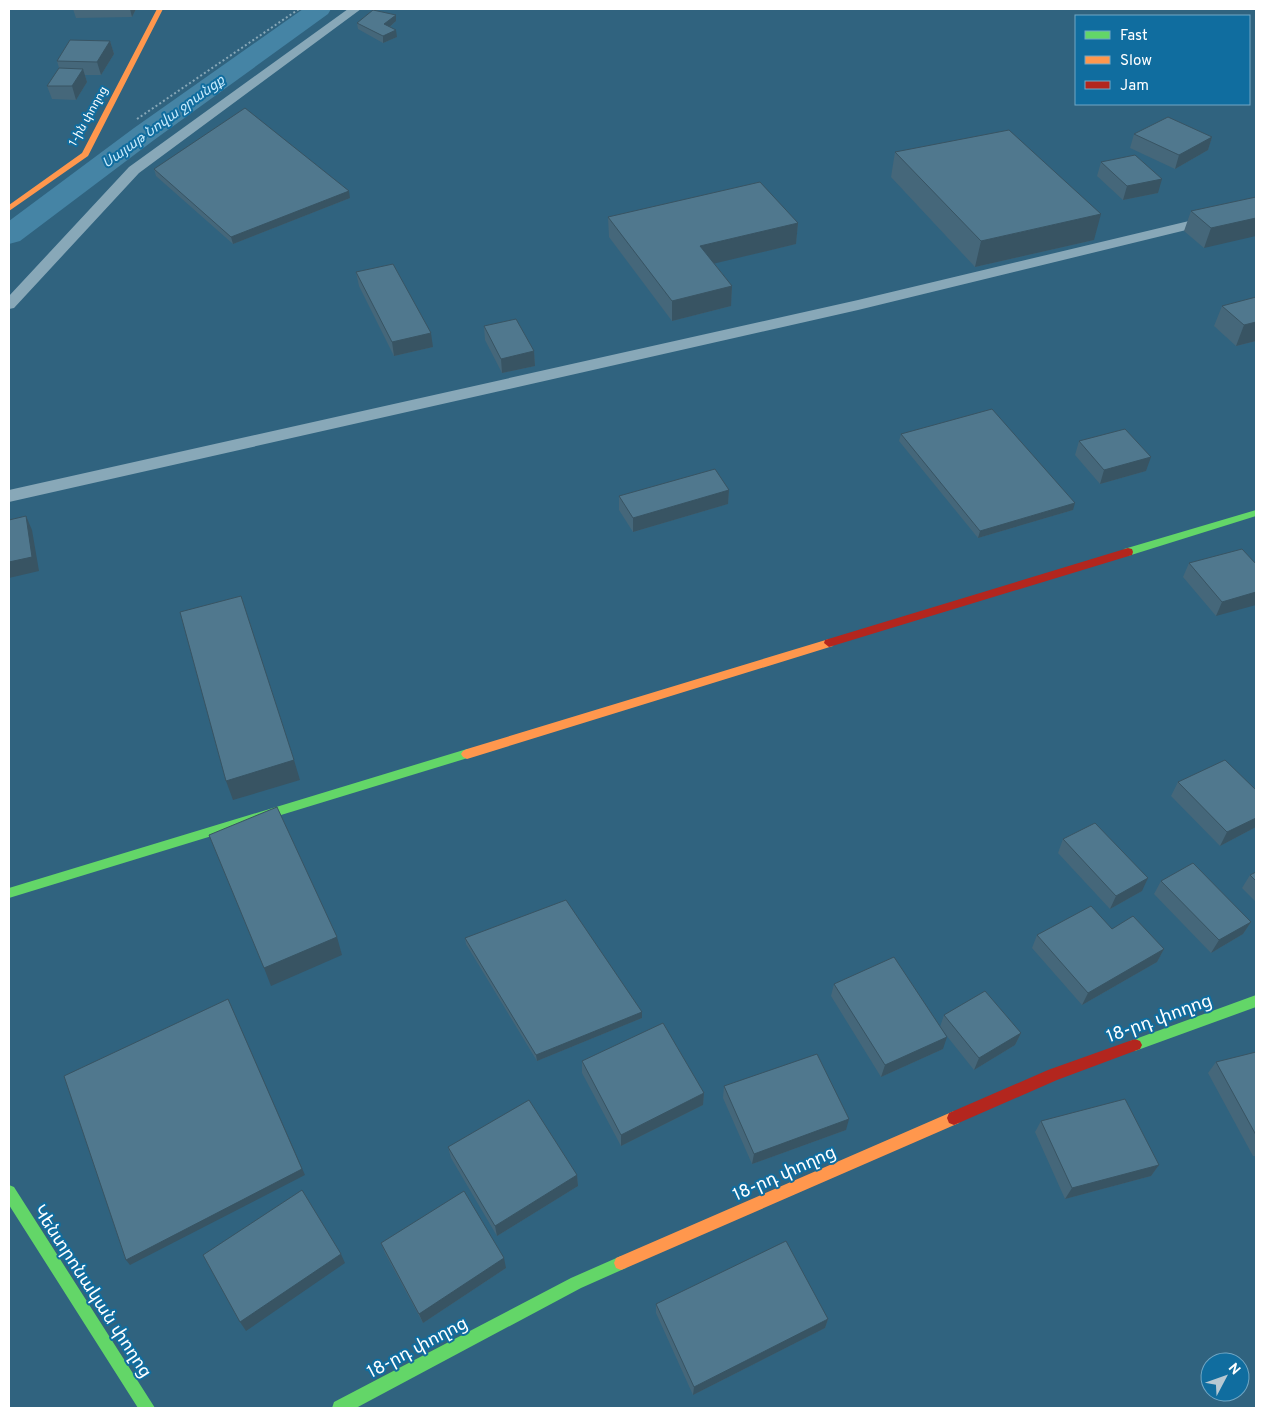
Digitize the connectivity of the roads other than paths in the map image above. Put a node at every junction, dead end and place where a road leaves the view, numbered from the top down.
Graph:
1 (160, 9) edge
2 (356, 9) edge
3 (9, 209) edge
4 (1256, 209) edge
5 (9, 305) edge
6 (9, 496) edge
7 (1256, 513) edge
8 (9, 893) edge
9 (1256, 1001) edge
10 (9, 1192) edge
11 (147, 1408) edge
12 (340, 1408) edge

1 - 3 street, 1-ին փողոց
2 - 5 lane
4 - 6 lane
7 - 8 street
9 - 12 street, 18-րդ փողոց
10 - 11 street, Կենտրոնական փողոց

